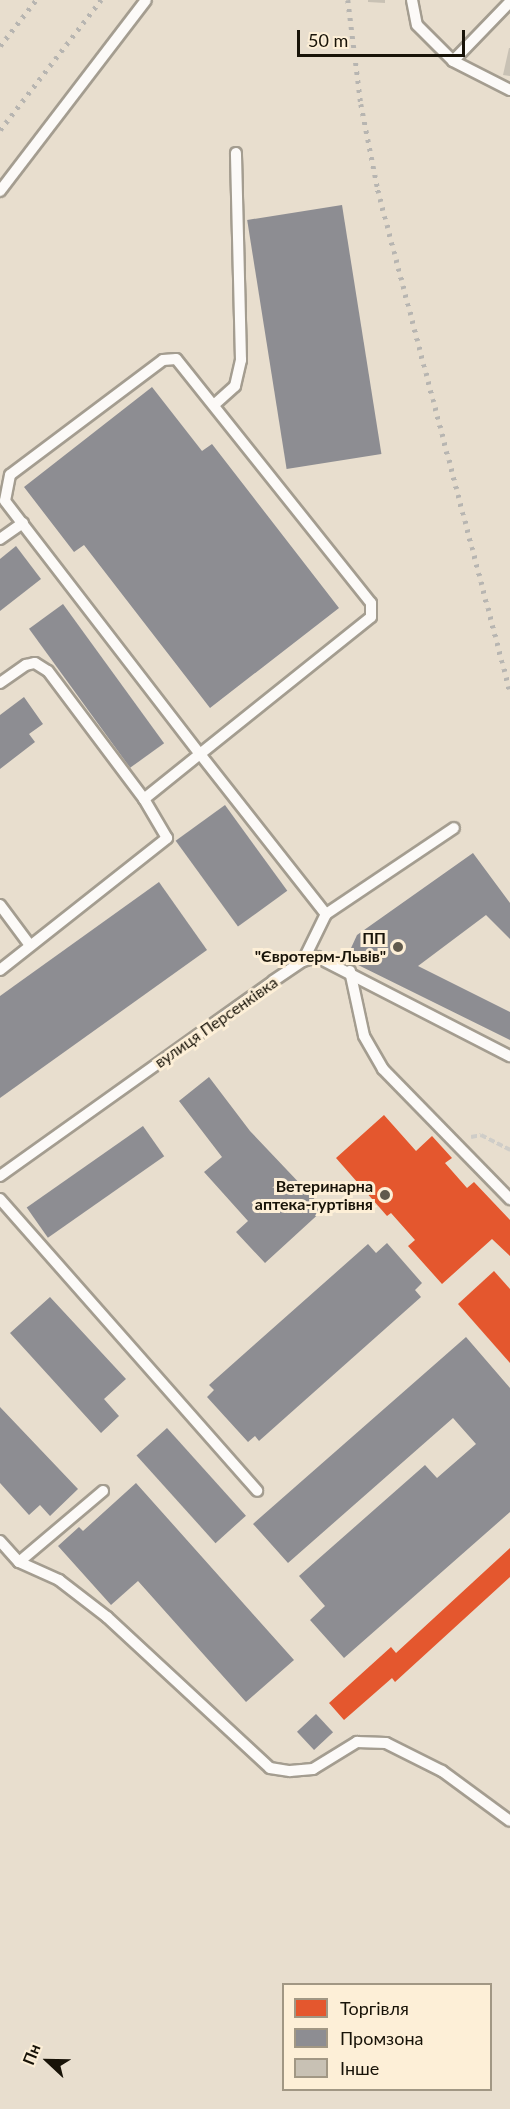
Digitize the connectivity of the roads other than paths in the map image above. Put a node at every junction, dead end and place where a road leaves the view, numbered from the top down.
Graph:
1 (146, 0) edge
2 (412, 0) edge
3 (510, 2) edge
4 (453, 61) junction
5 (510, 90) edge
6 (236, 153) dead end
7 (0, 191) edge
8 (215, 404) junction
9 (23, 523) junction
10 (0, 539) edge
11 (0, 683) edge
12 (200, 754) junction
13 (144, 799) junction
14 (454, 828) dead end
15 (0, 905) edge
16 (326, 914) junction
17 (29, 944) junction
18 (303, 961) junction
19 (0, 970) edge
20 (350, 971) junction
21 (510, 1056) edge
22 (0, 1176) edge
23 (0, 1199) edge
24 (510, 1199) edge
25 (103, 1491) dead end
26 (257, 1491) dead end
27 (0, 1541) edge
28 (19, 1562) junction
29 (510, 1821) edge

1 - 7 lane
2 - 4 lane
3 - 4 lane
4 - 5 lane
6 - 8 lane
8 - 9 lane
8 - 12 lane
9 - 10 lane
9 - 12 lane
11 - 13 lane
12 - 13 lane
12 - 16 lane
13 - 17 lane
14 - 16 lane
15 - 17 lane
16 - 18 lane
17 - 19 lane
18 - 20 lane
18 - 22 lane, вулиця Персенківка
20 - 21 lane
20 - 24 lane
23 - 26 lane
25 - 28 lane
27 - 28 lane
28 - 29 lane

